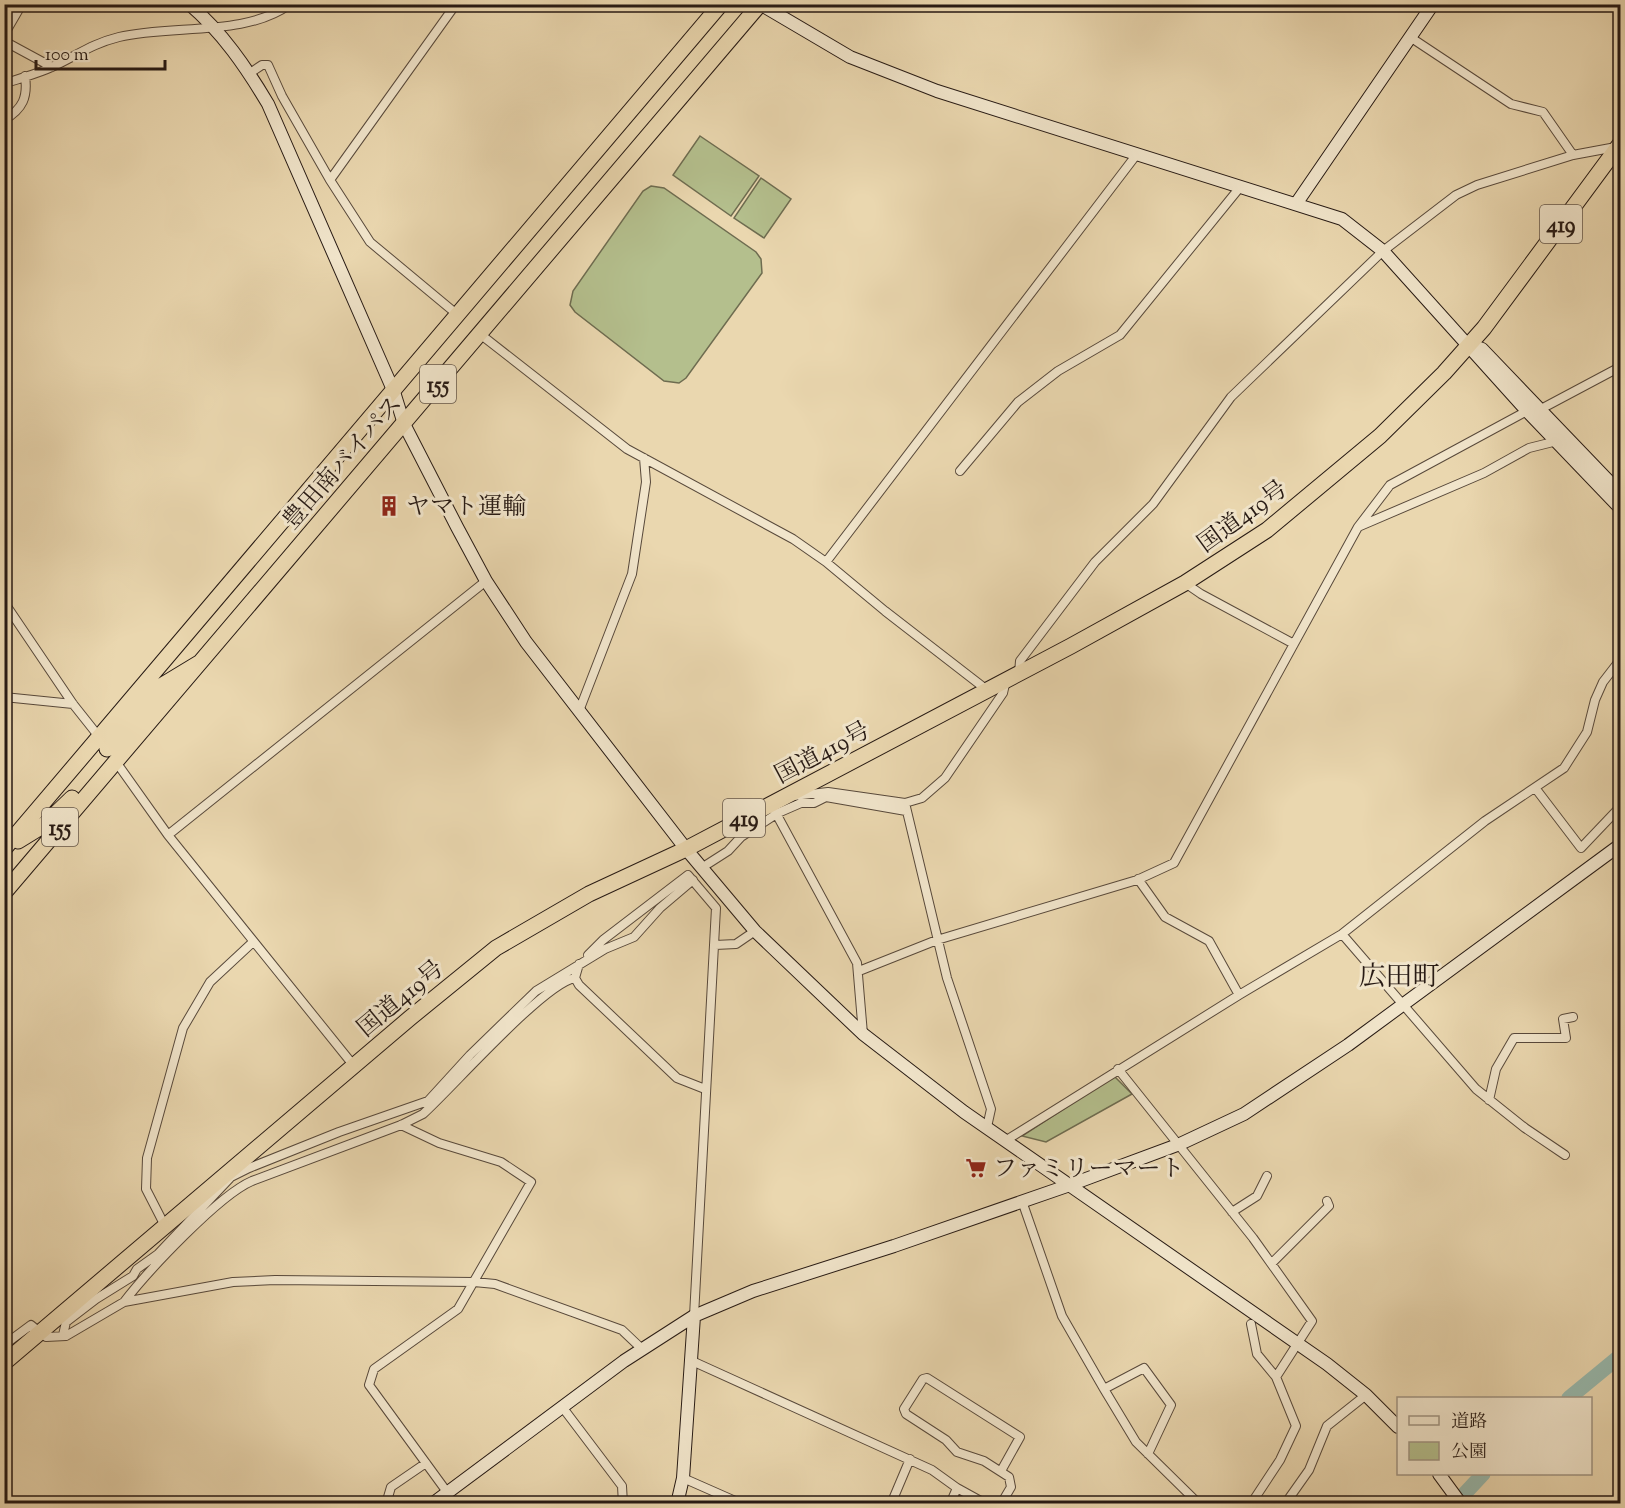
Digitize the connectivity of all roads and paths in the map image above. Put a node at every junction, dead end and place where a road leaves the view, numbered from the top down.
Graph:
1 (22, 4) edge
2 (189, 4) edge
3 (290, 4) edge
4 (456, 4) edge
5 (721, 4) edge
6 (1433, 4) edge
7 (760, 5) edge
8 (214, 27) junction
9 (4, 34) edge
10 (1410, 37) junction
11 (4, 41) edge
12 (52, 67) junction
13 (250, 73) junction
14 (25, 76) junction
15 (4, 84) edge
16 (4, 120) edge
17 (1620, 146) edge
18 (1137, 154) junction
19 (1573, 155) junction
20 (330, 180) junction
21 (1241, 186) junction
22 (1296, 204) junction
23 (1383, 251) junction
24 (459, 316) junction
25 (480, 334) junction
26 (1467, 344) junction
27 (1620, 367) edge
28 (394, 392) junction
29 (1542, 409) junction
30 (1527, 411) junction
31 (404, 424) junction
32 (1557, 441) junction
33 (644, 458) junction
34 (960, 471) dead end
35 (1620, 493) edge
36 (1620, 508) edge
37 (1358, 527) junction
38 (826, 562) junction
39 (486, 581) junction
40 (1185, 583) junction
41 (4, 602) edge
42 (1294, 644) junction
43 (1620, 660) edge
44 (1012, 677) junction
45 (987, 690) junction
46 (4, 697) edge
47 (73, 704) junction
48 (579, 711) junction
49 (108, 751) junction
50 (1536, 789) junction
51 (788, 795) junction
52 (905, 807) junction
53 (1620, 807) edge
54 (774, 808) junction
55 (168, 835) junction
56 (1620, 845) edge
57 (5, 849) edge
58 (686, 849) junction
59 (703, 867) junction
60 (1138, 879) junction
61 (693, 880) junction
62 (4, 893) edge
63 (755, 931) junction
64 (1342, 934) junction
65 (937, 940) junction
66 (253, 942) junction
67 (715, 945) junction
68 (577, 966) junction
69 (859, 971) junction
70 (574, 978) junction
71 (1239, 995) junction
72 (1402, 1003) junction
73 (1572, 1017) dead end
74 (863, 1034) junction
75 (354, 1066) junction
76 (1118, 1069) junction
77 (705, 1089) junction
78 (1489, 1100) junction
79 (401, 1125) junction
80 (987, 1127) junction
81 (1005, 1141) junction
82 (1180, 1144) junction
83 (1565, 1155) dead end
84 (1268, 1176) dead end
85 (1067, 1186) junction
86 (1022, 1201) junction
87 (1327, 1202) dead end
88 (1232, 1212) junction
89 (165, 1226) junction
90 (1272, 1263) junction
91 (474, 1282) junction
92 (124, 1302) junction
93 (694, 1316) junction
94 (1251, 1324) dead end
95 (42, 1332) junction
96 (63, 1335) junction
97 (1298, 1343) junction
98 (4, 1345) edge
99 (642, 1349) junction
100 (692, 1360) junction
101 (4, 1363) edge
102 (1276, 1377) junction
103 (1104, 1389) junction
104 (1366, 1395) junction
105 (563, 1408) junction
106 (1397, 1426) edge
107 (1148, 1455) junction
108 (910, 1459) junction
109 (426, 1463) junction
110 (1001, 1471) junction
111 (1441, 1475) edge
112 (683, 1478) junction
113 (957, 1488) junction
114 (447, 1492) junction
115 (386, 1503) edge
116 (432, 1503) edge
117 (623, 1503) edge
118 (677, 1503) edge
119 (742, 1503) edge
120 (891, 1503) edge
121 (950, 1503) edge
122 (986, 1503) edge
123 (1001, 1503) edge
124 (1199, 1503) edge
125 (1251, 1503) edge
126 (1285, 1503) edge
127 (1461, 1503) edge

1 - 9 street
2 - 8 street
3 - 8 street
4 - 20 street
5 - 24 highway, 豊田南バイパス / 155
6 - 10 street
7 - 18 street
7 - 25 highway, 豊田南バイパス / 155
8 - 12 street
8 - 13 street
10 - 19 street
10 - 22 street
11 - 12 street
12 - 14 street
13 - 20 street
13 - 28 street
14 - 15 street
14 - 16 street
17 - 19 street
17 - 26 highway, 国道419号 / 419
18 - 21 street
18 - 38 street
19 - 23 street
20 - 24 street
21 - 22 street
21 - 34 street
22 - 23 street
23 - 26 street
23 - 44 street
24 - 28 highway, 豊田南バイパス / 155
25 - 31 highway, 豊田南バイパス / 155
25 - 33 street
26 - 29 street
26 - 30 street
26 - 40 highway, 国道419号 / 419
27 - 29 street
28 - 31 street
28 - 49 highway, 豊田南バイパス / 155
29 - 30 street
29 - 35 street
30 - 32 street
30 - 37 street
31 - 39 street
31 - 49 highway, 豊田南バイパス / 155
32 - 36 street
32 - 37 street
33 - 38 street
33 - 48 street
37 - 42 street
38 - 45 street
39 - 48 street
39 - 55 street
40 - 42 street
40 - 44 highway, 国道419号 / 419
41 - 47 street
42 - 60 street
43 - 50 street
44 - 45 highway, 国道419号 / 419
44 - 52 street
45 - 51 highway, 国道419号 / 419
46 - 47 street
47 - 49 street
48 - 58 street
49 - 55 street
49 - 57 highway, 豊田南バイパス / 155
49 - 62 highway, 豊田南バイパス / 155
50 - 53 street
50 - 64 street
51 - 52 street
51 - 54 highway, 国道419号 / 419
52 - 54 street
52 - 65 street
54 - 58 highway, 国道419号 / 419
54 - 59 street
54 - 69 street
55 - 66 street
56 - 72 street
58 - 59 street
58 - 75 highway, 国道419号 / 419
59 - 63 street
60 - 65 street
60 - 71 street
61 - 67 street
61 - 68 street
61 - 68 street
63 - 67 street
63 - 74 street
64 - 71 street
64 - 72 street
65 - 69 street
65 - 80 street
66 - 75 street
66 - 89 street
67 - 77 street
68 - 70 street
68 - 96 street
69 - 74 street
70 - 77 street
70 - 79 street
71 - 76 street
72 - 78 street
72 - 82 street
73 - 78 street
74 - 80 street
75 - 89 highway, 国道419号 / 419
76 - 81 street
76 - 82 street
77 - 93 street
78 - 83 street
79 - 91 street
79 - 92 street
80 - 81 street
81 - 85 street
82 - 85 street
82 - 88 street
84 - 88 street
85 - 86 street
85 - 97 street
86 - 93 street
86 - 103 street
87 - 90 street
88 - 90 street
89 - 95 highway, 国道419号 / 419
90 - 97 street
91 - 92 street
91 - 99 street
91 - 109 street
92 - 96 street
93 - 99 street
93 - 100 street
94 - 102 street
95 - 96 street
95 - 98 street
95 - 101 highway, 国道419号 / 419
97 - 102 street
97 - 104 street
99 - 105 street
100 - 108 street
100 - 112 street
102 - 125 street
103 - 107 street
103 - 107 street
104 - 106 street
104 - 126 street
105 - 114 street
105 - 117 street
107 - 124 street
108 - 113 street
108 - 120 street
109 - 114 street
109 - 115 street
110 - 110 street
110 - 123 street
111 - 127 street
112 - 118 street
112 - 119 street
113 - 121 street
113 - 122 street
114 - 116 street

